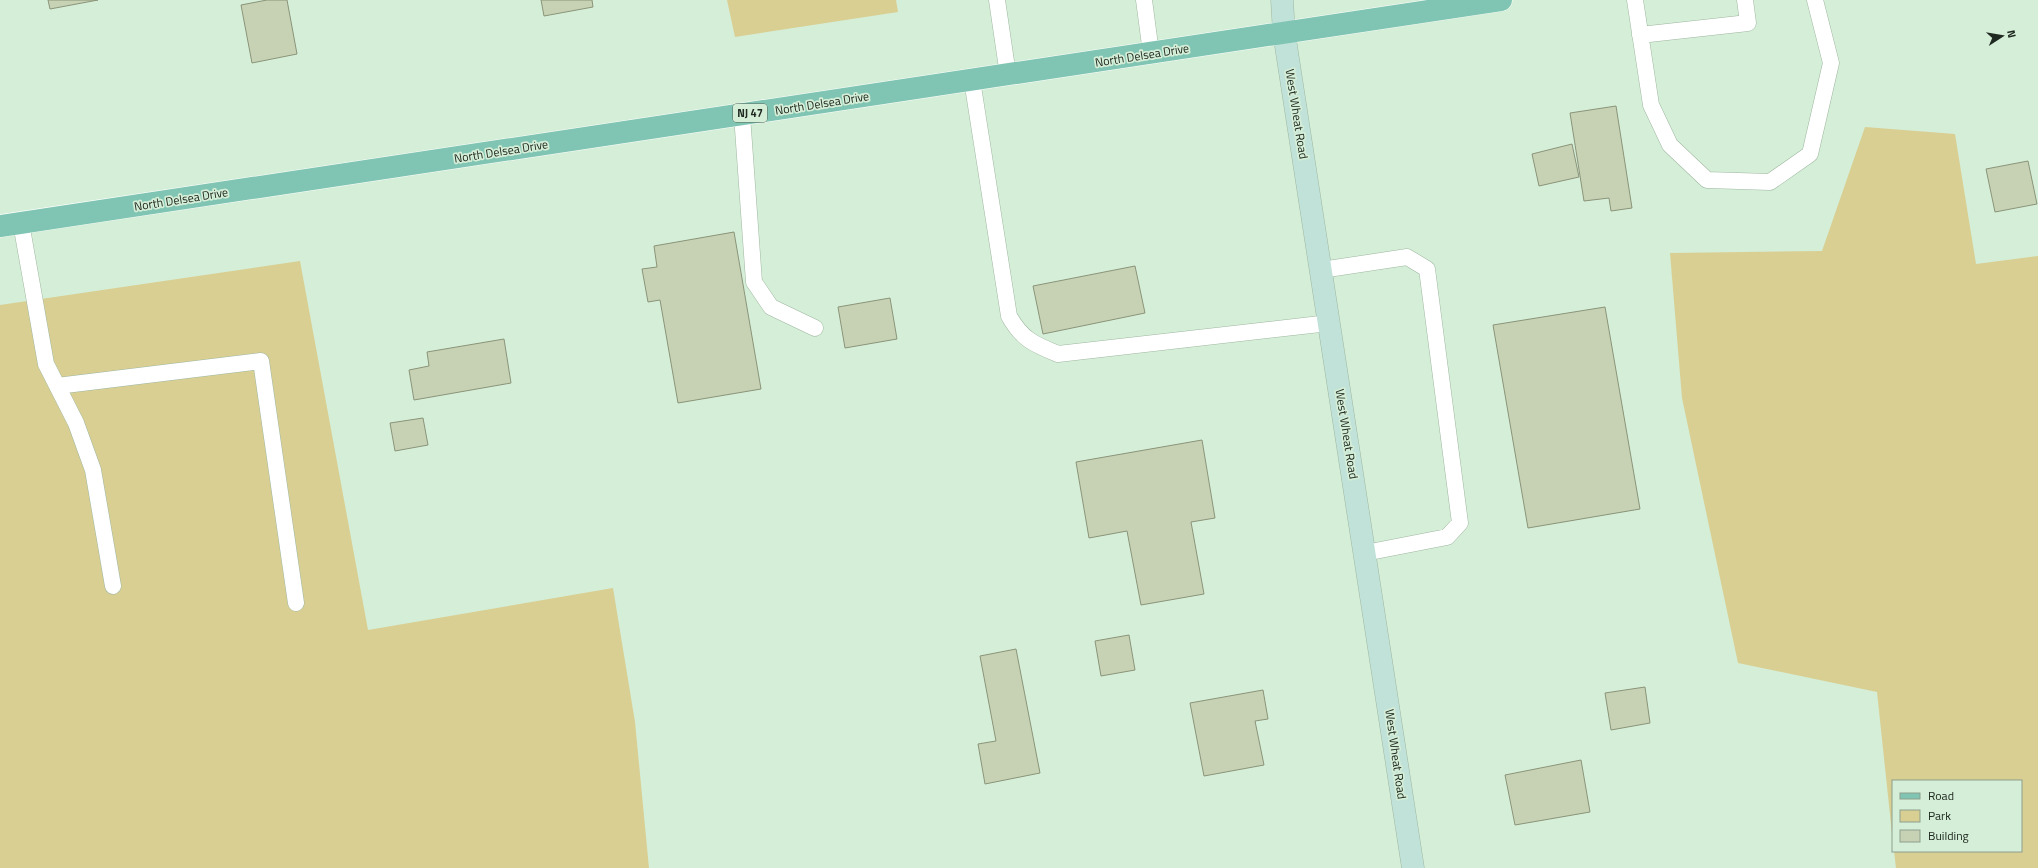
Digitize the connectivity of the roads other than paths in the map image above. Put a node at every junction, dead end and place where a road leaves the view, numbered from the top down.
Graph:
1 (997, 0) edge
2 (1144, 0) edge
3 (1282, 0) edge
4 (1501, 0) edge
5 (1635, 0) edge
6 (1745, 0) edge
7 (1815, 0) edge
8 (1284, 33) junction
9 (1640, 35) junction
10 (1152, 53) junction
11 (1008, 75) junction
12 (972, 80) junction
13 (742, 115) junction
14 (10, 225) edge
15 (1321, 270) junction
16 (1329, 323) junction
17 (815, 328) dead end
18 (57, 386) junction
19 (1365, 554) junction
20 (113, 586) dead end
21 (296, 603) dead end
22 (1413, 868) edge

1 - 11 lane
2 - 10 lane
3 - 8 street, West Wheat Road
4 - 8 main road, North Delsea Drive / NJ 47
5 - 9 lane
6 - 9 lane
7 - 9 lane
8 - 10 main road, North Delsea Drive / NJ 47
8 - 15 street, West Wheat Road
10 - 11 main road, North Delsea Drive / NJ 47
11 - 12 main road, North Delsea Drive / NJ 47
12 - 13 main road, North Delsea Drive / NJ 47
12 - 16 lane
13 - 14 main road, North Delsea Drive / NJ 47
13 - 17 lane
14 - 18 lane
15 - 16 street, West Wheat Road
15 - 19 lane
16 - 19 street, West Wheat Road
18 - 20 lane
18 - 21 lane
19 - 22 street, West Wheat Road

